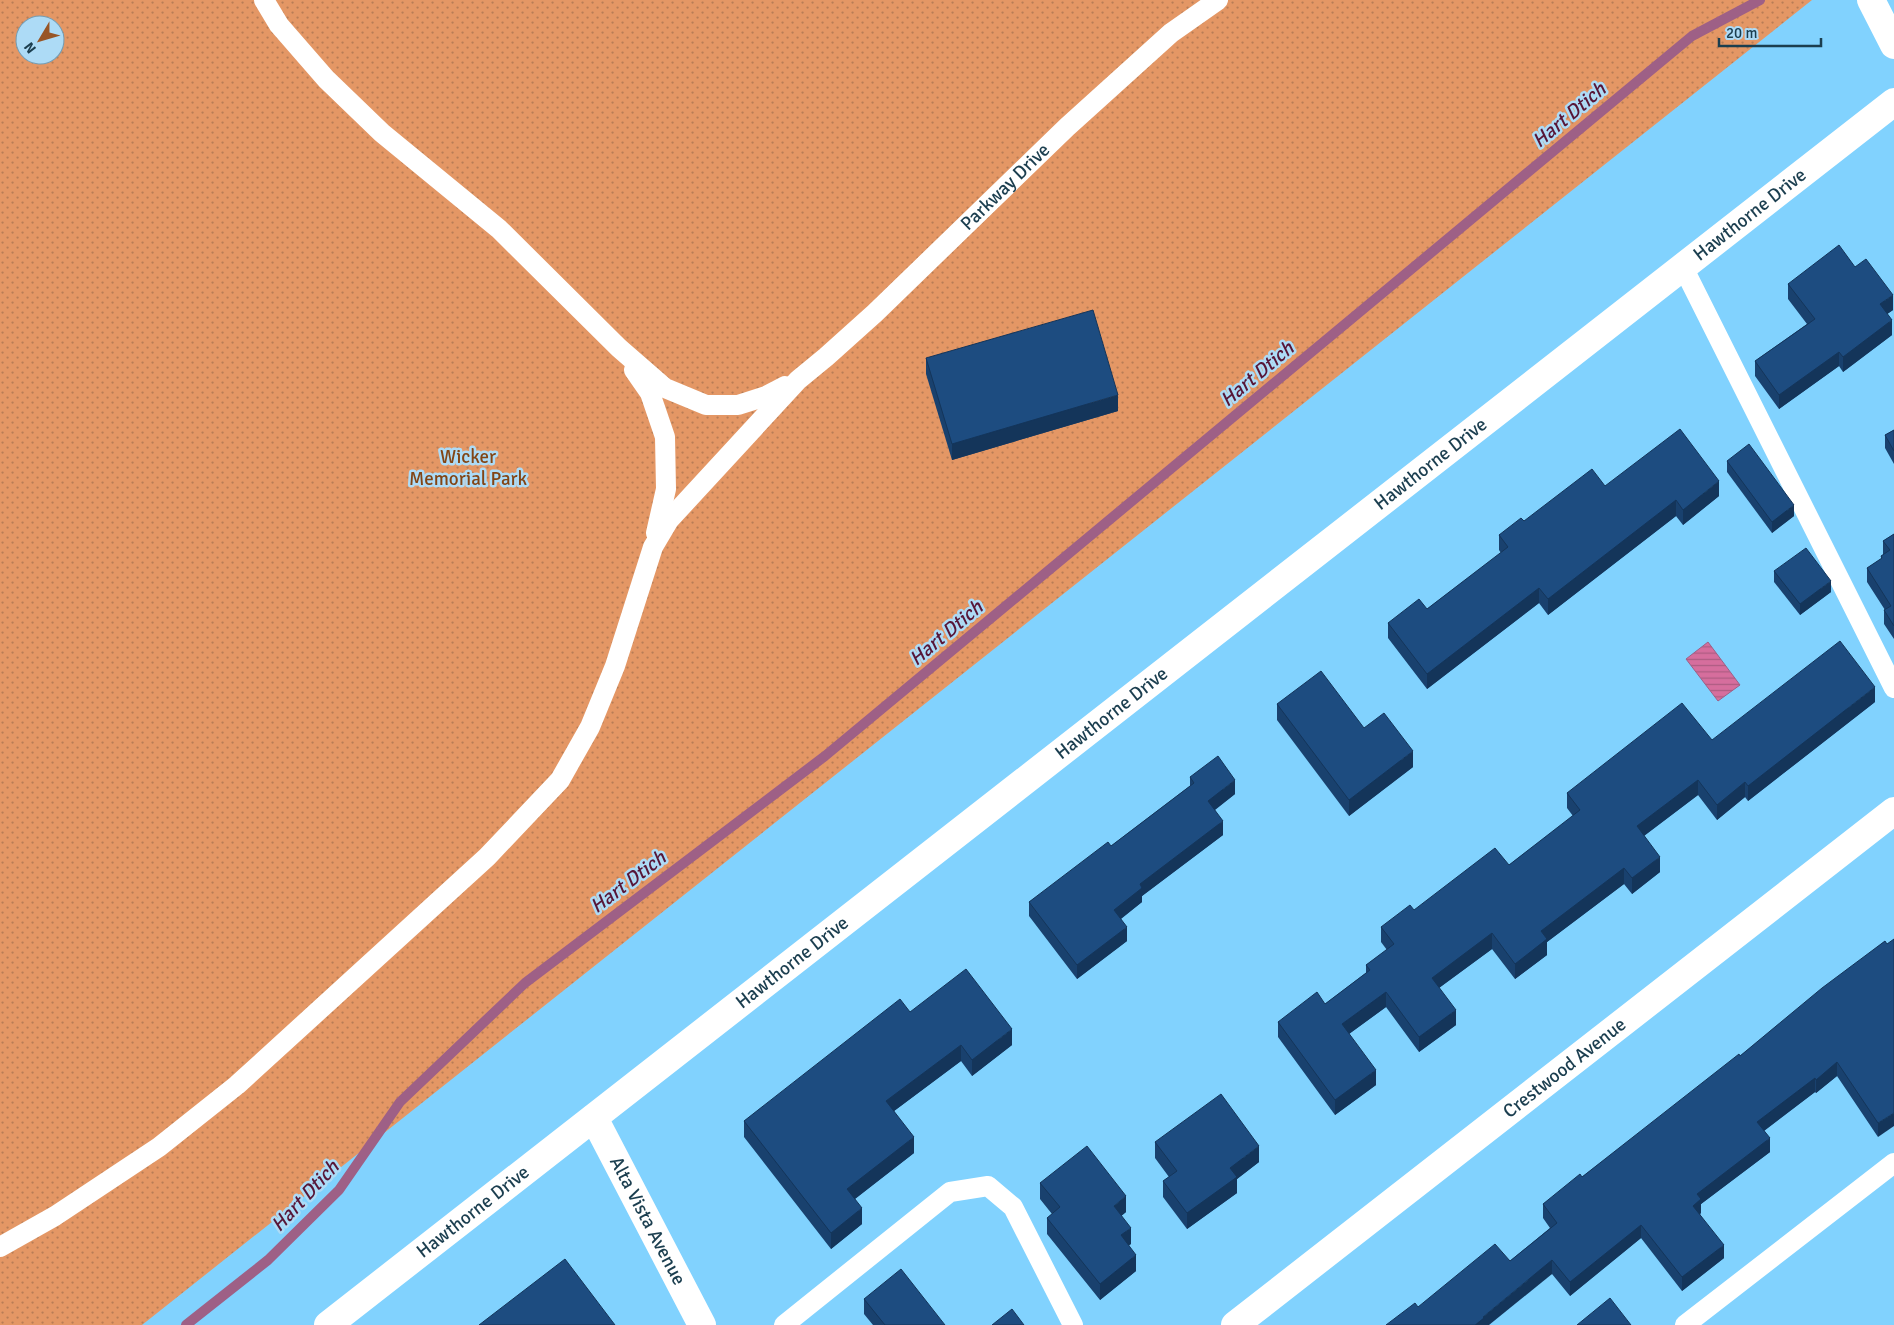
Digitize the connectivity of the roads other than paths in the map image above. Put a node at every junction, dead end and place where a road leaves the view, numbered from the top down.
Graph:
1 (264, 0) edge
2 (1218, 0) edge
3 (1875, 7) edge
4 (1894, 45) edge
5 (1894, 102) edge
6 (1683, 267) junction
7 (620, 348) junction
8 (798, 380) junction
9 (653, 547) junction
10 (1894, 688) edge
11 (1894, 812) edge
12 (594, 1118) junction
13 (1894, 1163) edge
14 (0, 1247) edge
15 (328, 1325) edge
16 (702, 1325) edge
17 (784, 1325) edge
18 (1073, 1325) edge
19 (1234, 1325) edge
20 (1685, 1325) edge

1 - 7 lane
2 - 8 lane, Parkway Drive
3 - 4 street
5 - 6 street, Hawthorne Drive
6 - 10 lane
6 - 12 street, Hawthorne Drive
7 - 8 lane
7 - 9 lane
8 - 9 lane
9 - 14 lane
11 - 19 street, Crestwood Avenue
12 - 15 street, Hawthorne Drive
12 - 16 street, Alta Vista Avenue
13 - 20 lane
17 - 18 lane

